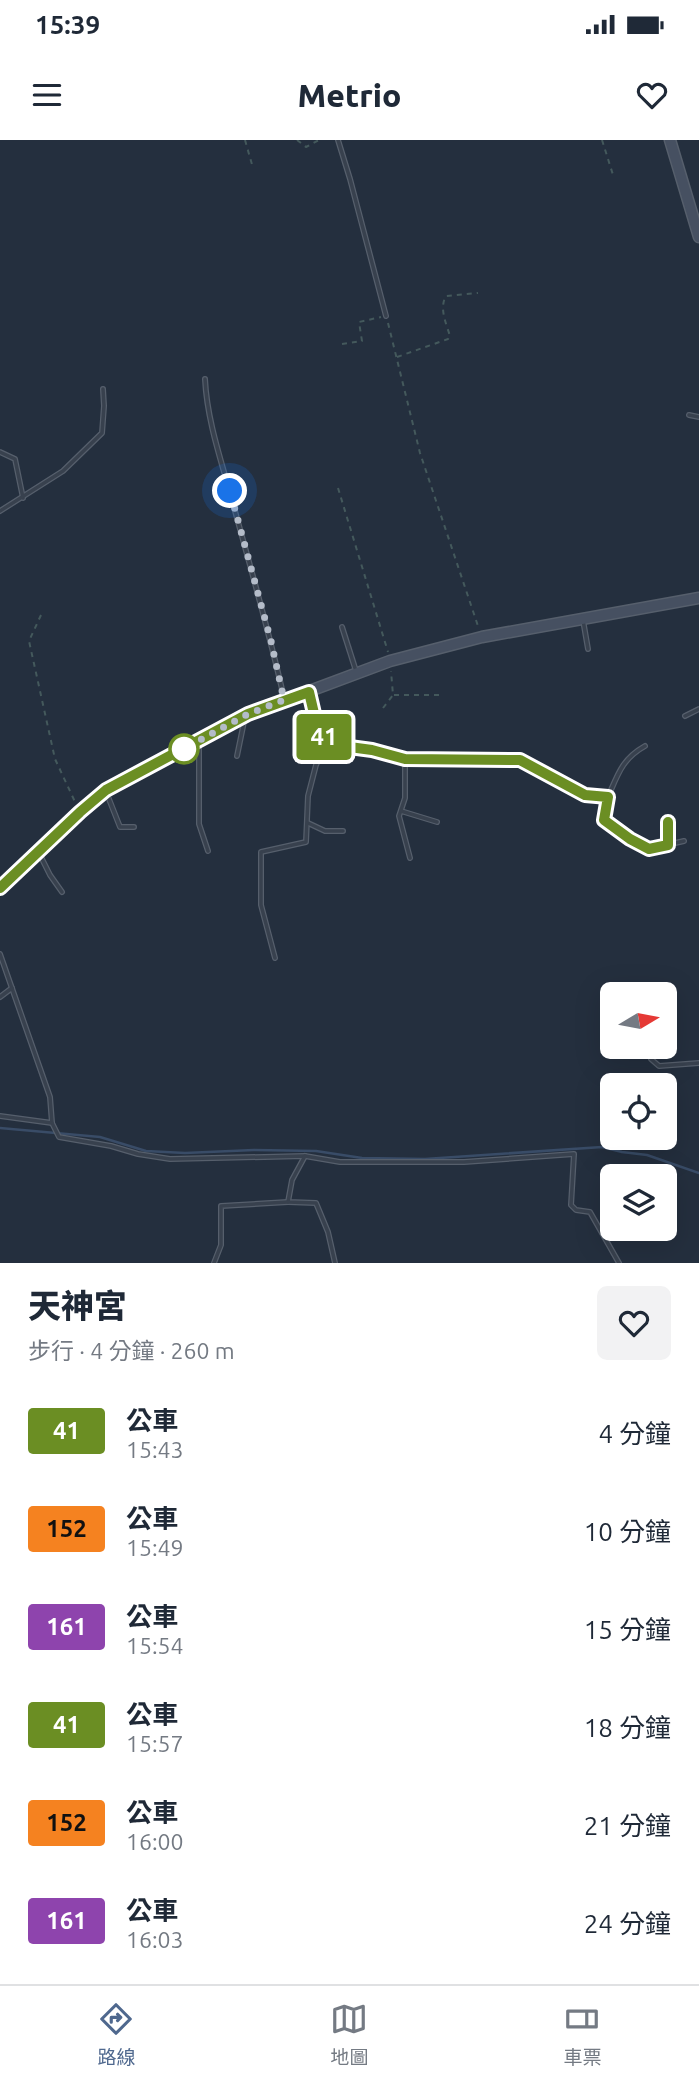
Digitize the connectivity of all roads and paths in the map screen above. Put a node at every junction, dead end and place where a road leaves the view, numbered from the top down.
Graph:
1 (245, 140) edge
2 (297, 140) edge
3 (319, 140) edge
4 (338, 140) edge
5 (603, 140) edge
6 (670, 140) edge
7 (253, 168) dead end
8 (614, 178) dead end
9 (699, 237) edge
10 (478, 293) dead end
11 (386, 316) junction
12 (342, 344) dead end
13 (396, 358) junction
14 (205, 379) dead end
15 (103, 389) dead end
16 (689, 415) dead end
17 (699, 417) edge
18 (0, 452) edge
19 (338, 488) dead end
20 (23, 498) junction
21 (0, 511) edge
22 (699, 598) edge
23 (41, 615) dead end
24 (583, 619) junction
25 (342, 626) dead end
26 (482, 637) junction
27 (587, 649) dead end
28 (390, 661) junction
29 (357, 673) junction
30 (309, 692) junction
31 (393, 695) junction
32 (442, 695) dead end
33 (284, 700) junction
34 (383, 708) dead end
35 (699, 709) edge
36 (245, 716) junction
37 (685, 716) dead end
38 (199, 741) junction
39 (327, 744) junction
40 (645, 746) dead end
41 (237, 756) dead end
42 (405, 759) junction
43 (106, 790) junction
44 (608, 797) junction
45 (401, 811) junction
46 (80, 812) junction
47 (438, 822) dead end
48 (668, 822) dead end
49 (308, 823) junction
50 (134, 827) dead end
51 (343, 831) dead end
52 (684, 841) dead end
53 (668, 845) junction
54 (208, 851) dead end
55 (38, 852) junction
56 (410, 858) dead end
57 (0, 888) edge
58 (62, 892) dead end
59 (0, 954) edge
60 (275, 958) dead end
61 (12, 988) junction
62 (0, 997) edge
63 (651, 1059) edge
64 (699, 1063) edge
65 (0, 1116) edge
66 (52, 1123) junction
67 (305, 1156) junction
68 (288, 1202) junction
69 (214, 1263) edge
70 (335, 1263) edge
71 (619, 1263) edge

1 - 7 path
2 - 3 path
4 - 11 lane
5 - 8 path
6 - 9 street
10 - 13 path
11 - 12 path
11 - 13 path
13 - 26 path
14 - 33 lane
15 - 20 lane
16 - 17 lane
18 - 20 lane
19 - 28 path
20 - 21 lane
22 - 24 street
23 - 46 path
24 - 26 street
24 - 27 lane
25 - 29 lane
26 - 28 street
28 - 29 street
28 - 31 path
29 - 30 street
30 - 33 street
30 - 39 lane
31 - 32 path
31 - 34 path
33 - 36 street
35 - 37 lane
36 - 38 street
36 - 41 lane
38 - 43 street
38 - 54 lane
39 - 42 lane
39 - 49 lane
40 - 44 lane
42 - 44 lane
42 - 45 lane
43 - 46 street
43 - 50 lane
44 - 53 lane
45 - 47 lane
45 - 56 lane
46 - 55 street
48 - 53 lane
49 - 51 lane
49 - 60 lane
52 - 53 lane
55 - 57 street
55 - 58 lane
59 - 61 lane
61 - 62 lane
61 - 66 lane
63 - 64 lane
65 - 66 lane
66 - 67 lane
67 - 68 lane
67 - 71 lane
68 - 69 lane
68 - 70 lane

